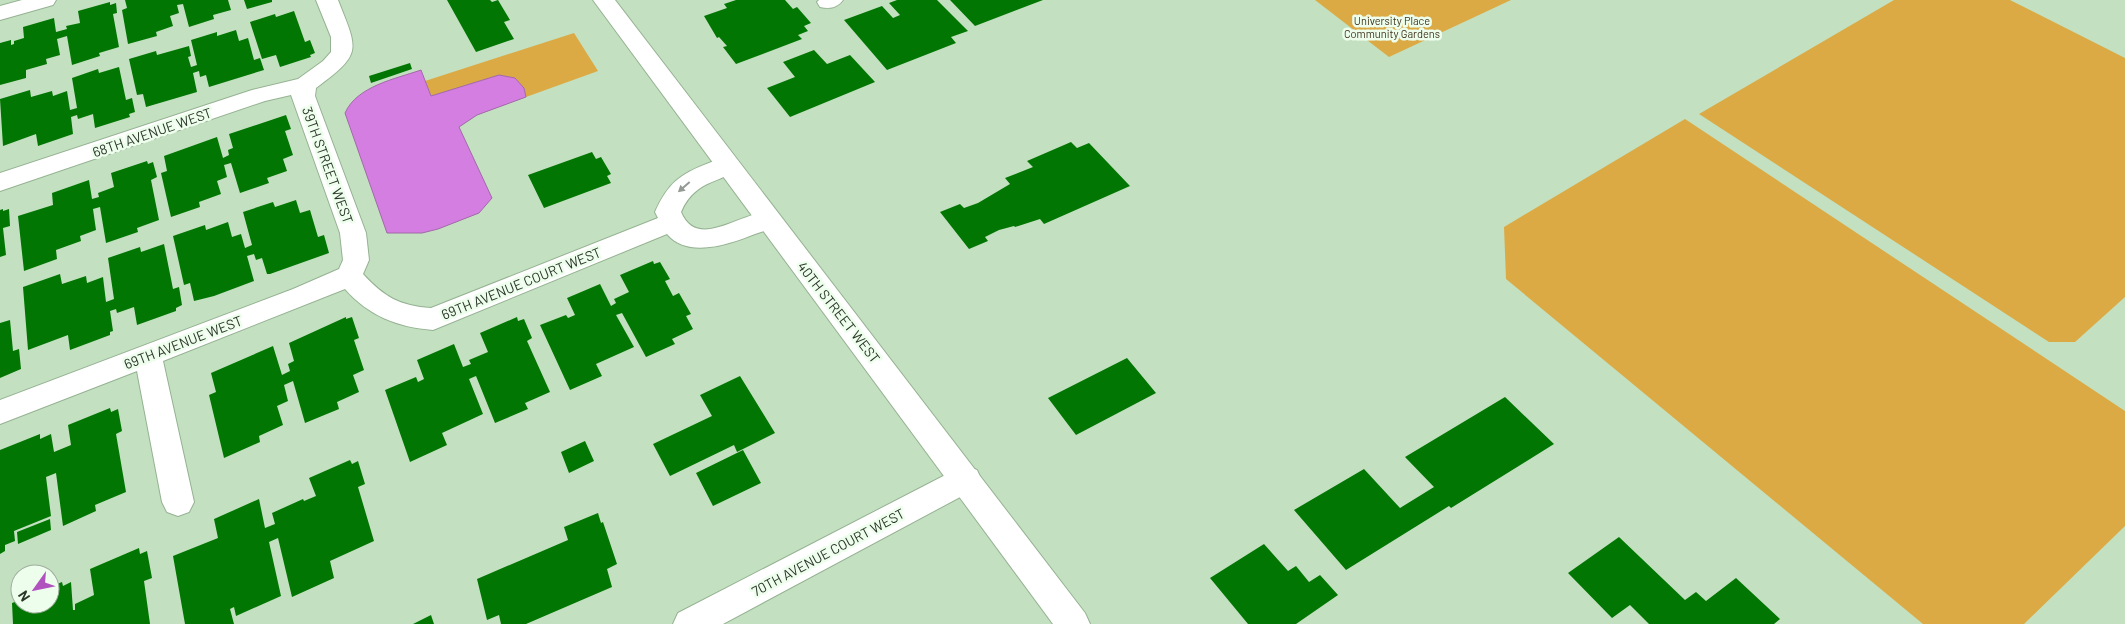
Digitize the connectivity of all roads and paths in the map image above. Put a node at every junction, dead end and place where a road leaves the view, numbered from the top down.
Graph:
1 (45, 0) edge
2 (326, 0) edge
3 (604, 0) edge
4 (0, 13) edge
5 (305, 85) junction
6 (728, 165) junction
7 (0, 182) edge
8 (768, 219) junction
9 (672, 222) junction
10 (353, 268) junction
11 (148, 355) junction
12 (0, 412) edge
13 (966, 479) junction
14 (178, 502) dead end
15 (690, 624) edge
16 (1074, 624) edge

1 - 4 street
2 - 5 street
3 - 6 street, 40TH STREET WEST
5 - 7 street, 68TH AVENUE WEST
5 - 10 street, 39TH STREET WEST
6 - 8 street, 40TH STREET WEST
6 -> 9 street
8 - 9 street
8 - 13 street, 40TH STREET WEST
9 - 10 street, 69TH AVENUE COURT WEST
10 - 11 street, 69TH AVENUE WEST
11 - 12 street, 69TH AVENUE WEST
11 - 14 street
13 - 15 street, 70TH AVENUE COURT WEST
13 - 16 street, 40TH STREET WEST

